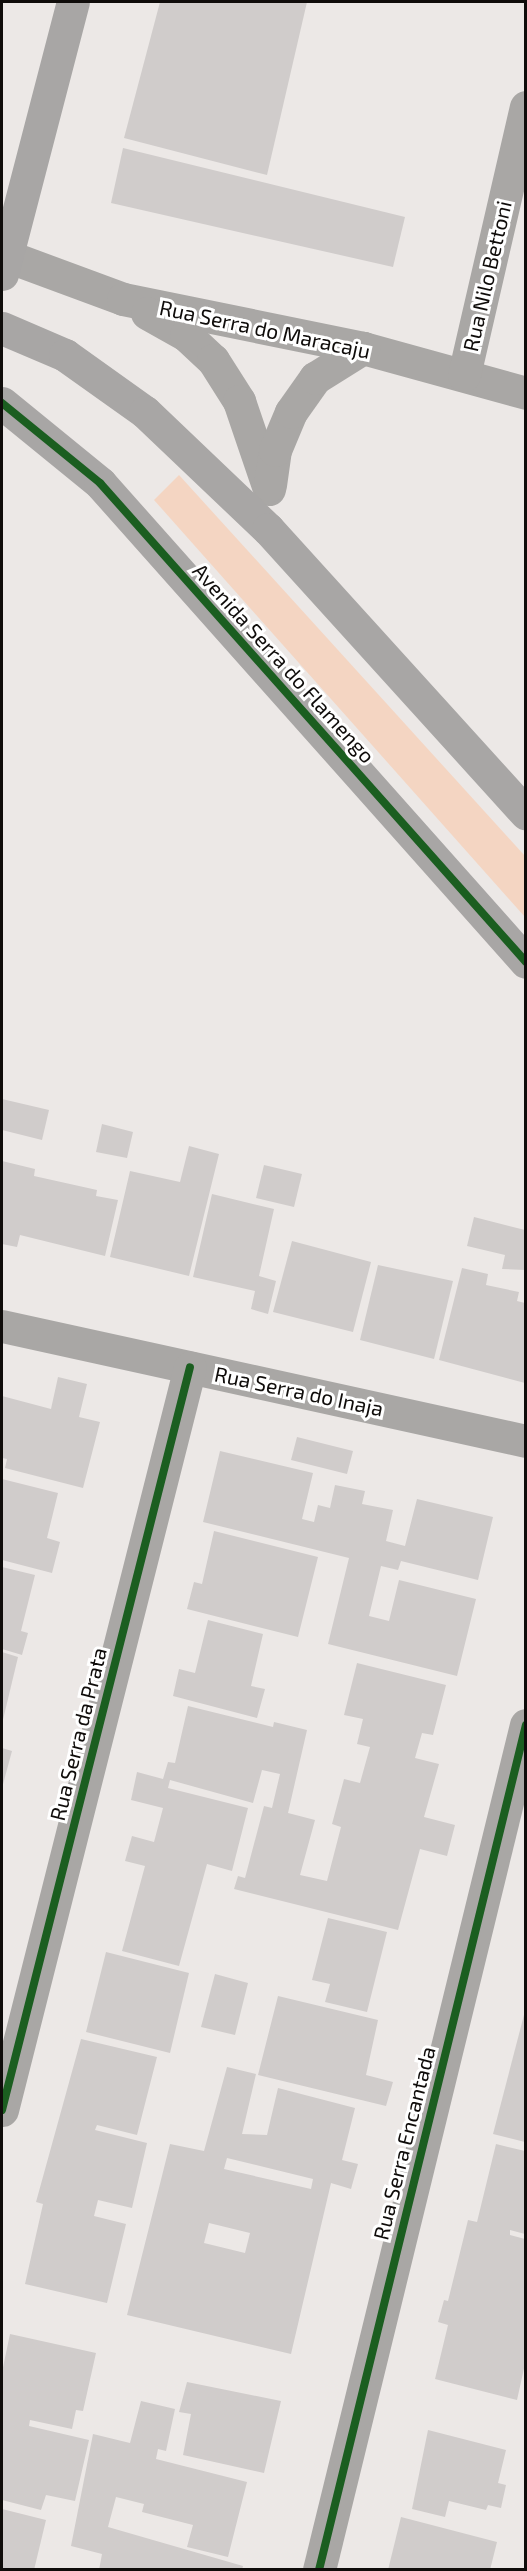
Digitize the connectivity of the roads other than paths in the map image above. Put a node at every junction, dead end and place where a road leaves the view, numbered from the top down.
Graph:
1 (72, 2) edge
2 (525, 107) edge
3 (4, 265) edge
4 (123, 300) junction
5 (2, 328) edge
6 (363, 348) junction
7 (464, 375) junction
8 (525, 393) edge
9 (2, 404) edge
10 (269, 489) junction
11 (268, 529) junction
12 (525, 814) edge
13 (525, 962) edge
14 (2, 1326) edge
15 (190, 1367) junction
16 (525, 1441) edge
17 (525, 1725) edge
18 (2, 2110) edge
19 (318, 2570) edge

1 - 3 street
2 - 7 street, Rua Nilo Bettoni
3 - 4 street, Rua Serra do Maracaju
4 - 6 street, Rua Serra do Maracaju
4 - 10 street
5 - 11 street
6 - 7 street, Rua Serra do Maracaju
6 - 10 street
7 - 8 street, Rua Serra do Maracaju
9 - 13 street, Avenida Serra do Flamengo
10 - 11 street
11 - 12 street
14 - 15 street, Rua Serra do Inaja
15 - 16 street, Rua Serra do Inaja
15 - 18 street, Rua Serra da Prata
17 - 19 street, Rua Serra Encantada

